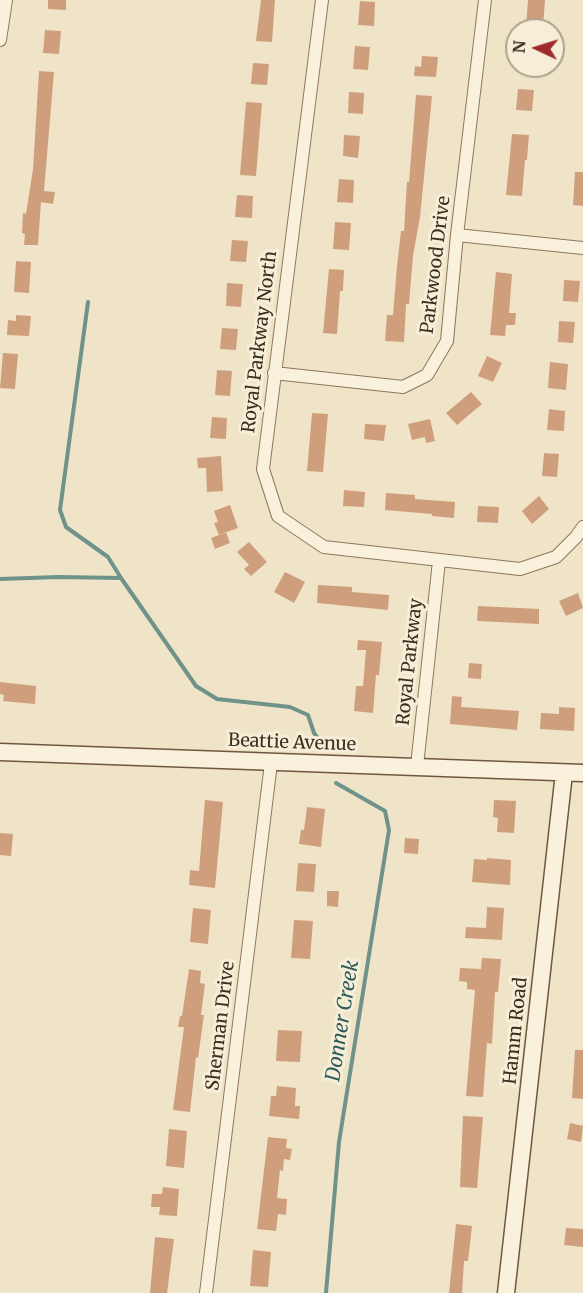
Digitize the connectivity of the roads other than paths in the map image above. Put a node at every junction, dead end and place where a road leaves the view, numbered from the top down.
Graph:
1 (6, 0) edge
2 (322, 0) edge
3 (485, 0) edge
4 (0, 40) edge
5 (457, 235) junction
6 (583, 248) edge
7 (274, 373) junction
8 (583, 527) edge
9 (439, 561) junction
10 (0, 752) edge
11 (271, 763) junction
12 (417, 766) junction
13 (564, 773) junction
14 (583, 773) edge
15 (206, 1293) edge
16 (506, 1293) edge

1 - 4 street
2 - 7 street, Royal Parkway North
3 - 5 street, Parkwood Drive
5 - 6 street
5 - 7 street, Parkwood Drive
7 - 9 street, Royal Parkway North
8 - 9 street, Royal Parkway North
9 - 12 street, Royal Parkway
10 - 11 street, Beattie Avenue
11 - 12 street, Beattie Avenue
11 - 15 street, Sherman Drive
12 - 13 street, Beattie Avenue
13 - 14 street, Beattie Avenue
13 - 16 street, Hamm Road

